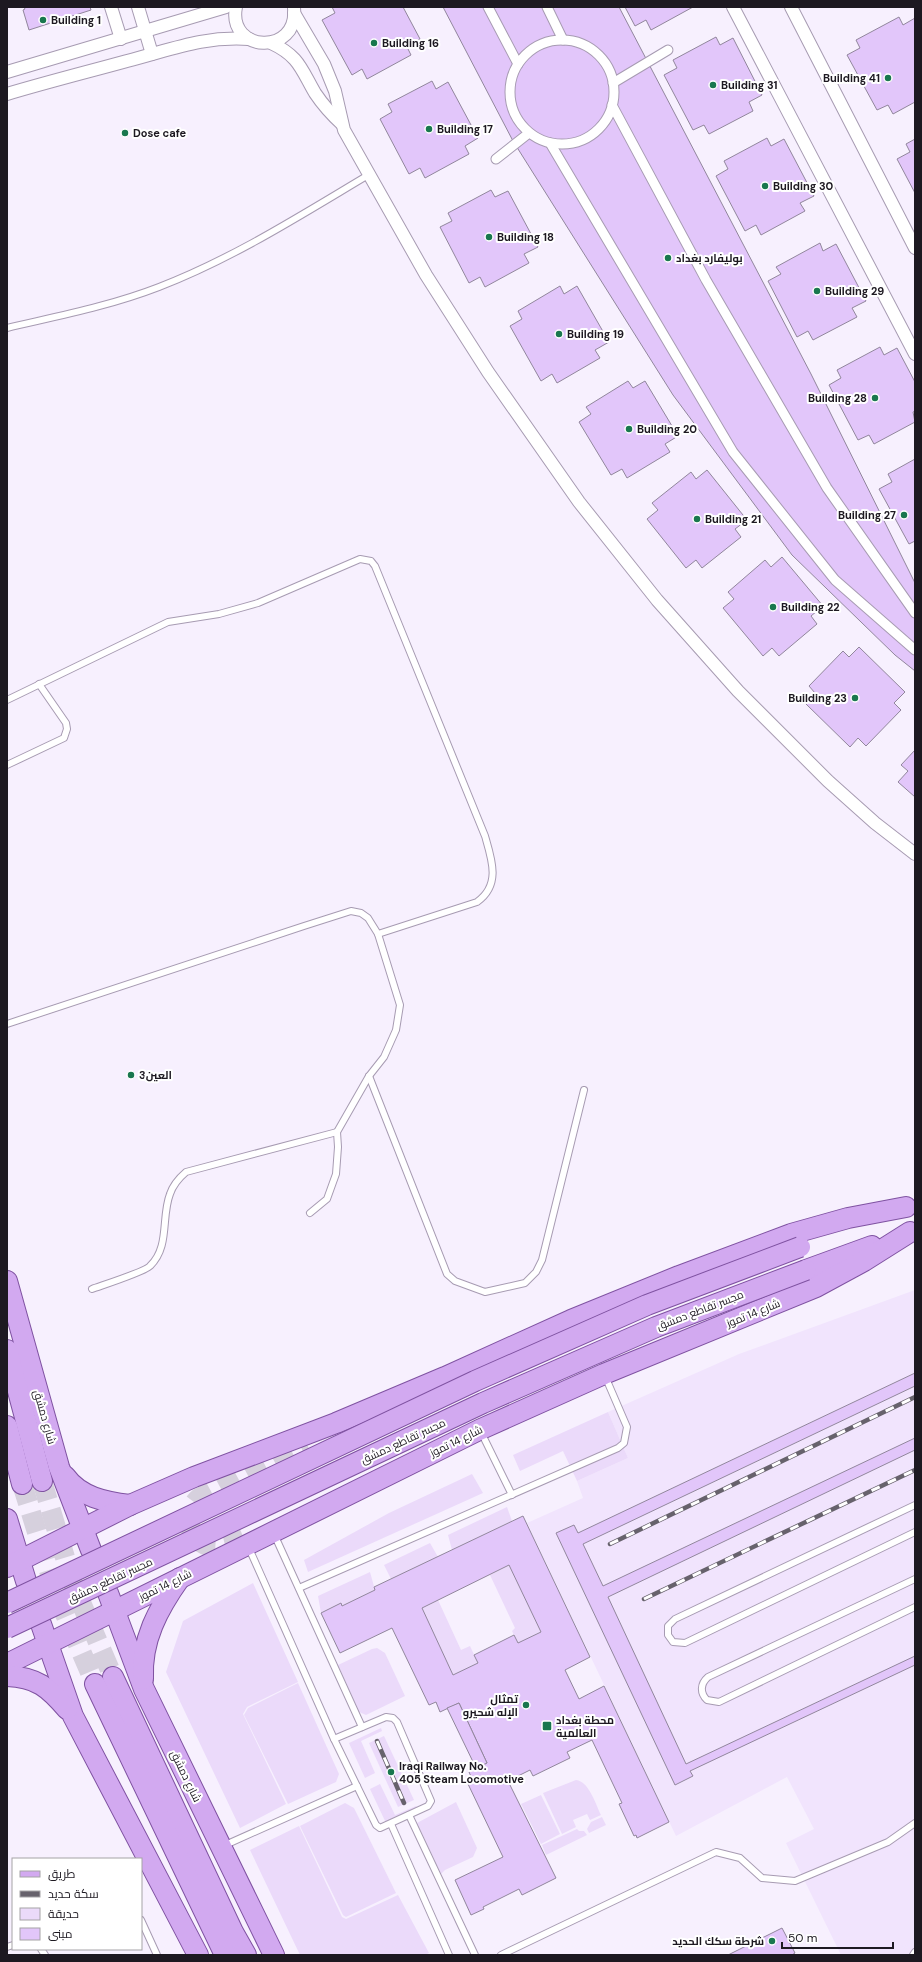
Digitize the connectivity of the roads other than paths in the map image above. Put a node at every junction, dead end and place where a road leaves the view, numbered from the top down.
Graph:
1 (111, 7) edge
2 (138, 7) edge
3 (226, 7) edge
4 (236, 7) edge
5 (488, 7) edge
6 (547, 7) edge
7 (733, 7) edge
8 (791, 7) edge
9 (294, 10) edge
10 (146, 32) junction
11 (121, 39) junction
12 (249, 39) junction
13 (563, 40) junction
14 (271, 43) junction
15 (668, 50) dead end
16 (152, 54) junction
17 (518, 64) junction
18 (7, 72) edge
19 (613, 83) junction
20 (7, 94) edge
21 (612, 105) junction
22 (342, 124) junction
23 (528, 133) junction
24 (550, 143) junction
25 (496, 160) dead end
26 (370, 174) junction
27 (915, 248) edge
28 (7, 328) edge
29 (915, 354) edge
30 (915, 613) edge
31 (915, 650) edge
32 (39, 684) junction
33 (7, 700) edge
34 (7, 765) edge
35 (915, 854) edge
36 (378, 934) junction
37 (7, 1024) edge
38 (369, 1076) junction
39 (584, 1090) dead end
40 (337, 1132) junction
41 (911, 1205) edge
42 (310, 1213) dead end
43 (912, 1231) edge
44 (806, 1270) joint
45 (7, 1281) edge
46 (92, 1289) dead end
47 (7, 1350) edge
48 (604, 1374) junction
49 (7, 1426) edge
50 (479, 1430) junction
51 (59, 1467) junction
52 (42, 1481) tunnel mouth
53 (22, 1484) tunnel mouth
54 (512, 1495) junction
55 (130, 1505) junction
56 (915, 1505) edge
57 (7, 1520) edge
58 (83, 1529) junction
59 (273, 1532) junction
60 (915, 1532) edge
61 (247, 1545) junction
62 (91, 1550) dead end
63 (13, 1564) edge
64 (180, 1578) junction
65 (915, 1579) edge
66 (26, 1581) dead end
67 (299, 1588) junction
68 (111, 1601) junction
69 (7, 1603) edge
70 (915, 1607) edge
71 (41, 1624) dead end
72 (7, 1628) edge
73 (48, 1643) junction
74 (7, 1664) edge
75 (7, 1676) edge
76 (144, 1689) junction
77 (73, 1716) junction
78 (362, 1727) junction
79 (334, 1738) junction
80 (357, 1786) junction
81 (409, 1816) junction
82 (391, 1824) junction
83 (915, 1824) edge
84 (220, 1847) junction
85 (142, 1922) edge
86 (915, 1952) edge
87 (158, 1955) edge
88 (198, 1955) edge
89 (225, 1955) edge
90 (246, 1955) edge
91 (274, 1955) edge
92 (449, 1955) edge
93 (475, 1955) edge
94 (501, 1955) edge
95 (913, 1955) edge

1 - 11 street
2 - 10 street
3 - 10 street
4 - 12 street
5 - 17 street
6 - 13 street
7 - 29 street
8 - 27 street
9 - 14 street
9 - 22 street
10 - 11 street
10 - 16 street
11 - 18 street
12 - 14 street
12 - 16 street
13 - 17 street
13 - 19 street
14 - 22 street
15 - 19 street
16 - 20 street
17 - 23 street
19 - 21 street
21 - 24 street
21 - 30 street
22 - 26 street
23 - 24 street
23 - 25 street
24 - 31 street
26 - 28 lane
26 - 35 street
32 - 33 lane
32 - 34 lane
32 - 36 lane
36 - 37 lane
36 - 38 lane
38 - 39 lane
38 - 40 lane
40 - 42 lane
40 - 46 lane
41 - 55 main road
41 - 69 main road, مجسر تقاطع دمشق, bridge
43 - 44 main road, شارع 14 تموز
43 - 48 main road, شارع 14 تموز
44 - 72 main road, مجسر تقاطع دمشق, bridge
45 - 51 main road, شارع دمشق
47 - 52 main road, شارع دمشق
48 - 50 main road, شارع 14 تموز
48 - 54 lane
49 - 53 main road
50 - 54 lane
50 - 59 main road, شارع 14 تموز
51 - 55 main road
51 - 58 main road, شارع دمشق
54 - 67 lane
55 - 58 main road
56 - 60 lane
57 - 63 main road
58 - 62 main road, شارع دمشق
58 - 63 main road
59 - 61 main road, شارع 14 تموز
59 - 67 lane
61 - 64 main road, شارع 14 تموز
61 - 79 lane
63 - 66 main road
64 - 68 main road, شارع 14 تموز
64 - 76 main road
65 - 70 lane
67 - 78 lane
68 - 73 main road, شارع 14 تموز
68 - 76 main road, شارع دمشق
71 - 73 main road
73 - 74 main road, شارع 14 تموز
73 - 77 main road
75 - 77 main road
76 - 84 main road, شارع دمشق
77 - 88 main road
78 - 79 lane
78 - 81 lane
79 - 80 lane
80 - 82 lane
80 - 84 lane
81 - 82 lane
81 - 93 lane
82 - 92 lane
83 - 94 lane
84 - 91 main road, شارع دمشق
85 - 87 lane
86 - 95 lane
89 - 90 main road

